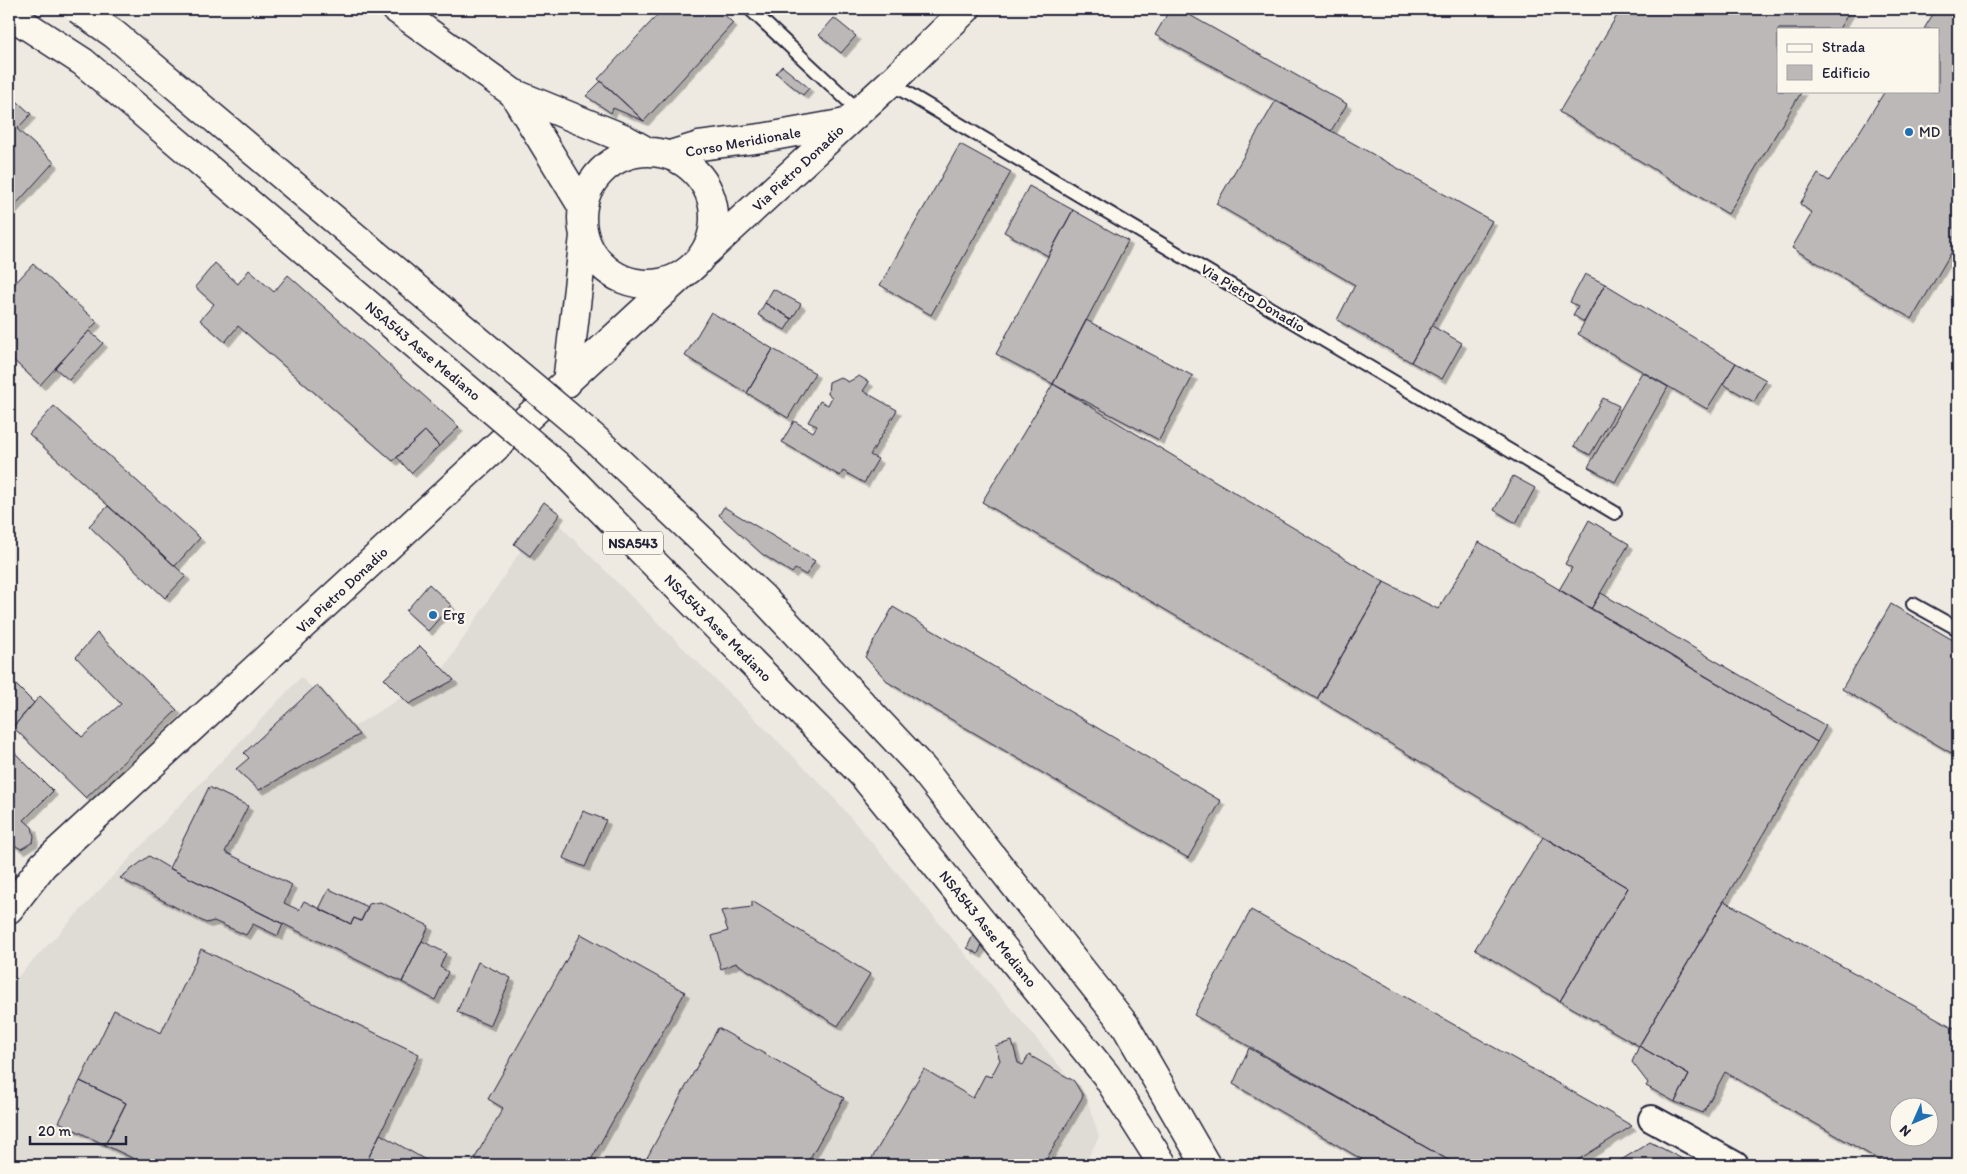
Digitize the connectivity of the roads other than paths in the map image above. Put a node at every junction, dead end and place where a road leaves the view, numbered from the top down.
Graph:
1 (78, 9) edge
2 (396, 9) edge
3 (750, 9) edge
4 (966, 9) edge
5 (9, 14) edge
6 (890, 82) junction
7 (513, 93) junction
8 (852, 117) junction
9 (659, 154) junction
10 (582, 206) junction
11 (584, 236) junction
12 (705, 252) junction
13 (681, 276) junction
14 (567, 383) junction
15 (1615, 513) dead end
16 (1913, 604) dead end
17 (1958, 629) edge
18 (9, 909) edge
19 (1652, 1119) dead end
20 (1163, 1165) edge
21 (1206, 1165) edge
22 (1735, 1165) edge

1 - 21 main road, NSA543, bridge
2 - 7 main road
3 - 8 lane
4 - 6 main road, Via Pietro Donadio
5 - 20 main road, NSA543 Asse Mediano / NSA543, bridge
6 - 8 main road, Via Pietro Donadio
6 - 15 lane, Via Pietro Donadio
7 - 9 main road
7 - 10 main road
8 - 9 main road, Corso Meridionale
8 - 12 main road, Via Pietro Donadio
9 - 10 main road, Corso Meridionale
9 - 12 main road, Corso Meridionale
10 - 11 main road, Corso Meridionale
11 - 13 main road, Corso Meridionale
11 - 14 main road, Corso Meridionale
12 - 13 main road, Corso Meridionale
13 - 14 main road, Via Pietro Donadio
14 - 18 main road, Via Pietro Donadio
16 - 17 lane
19 - 22 street

